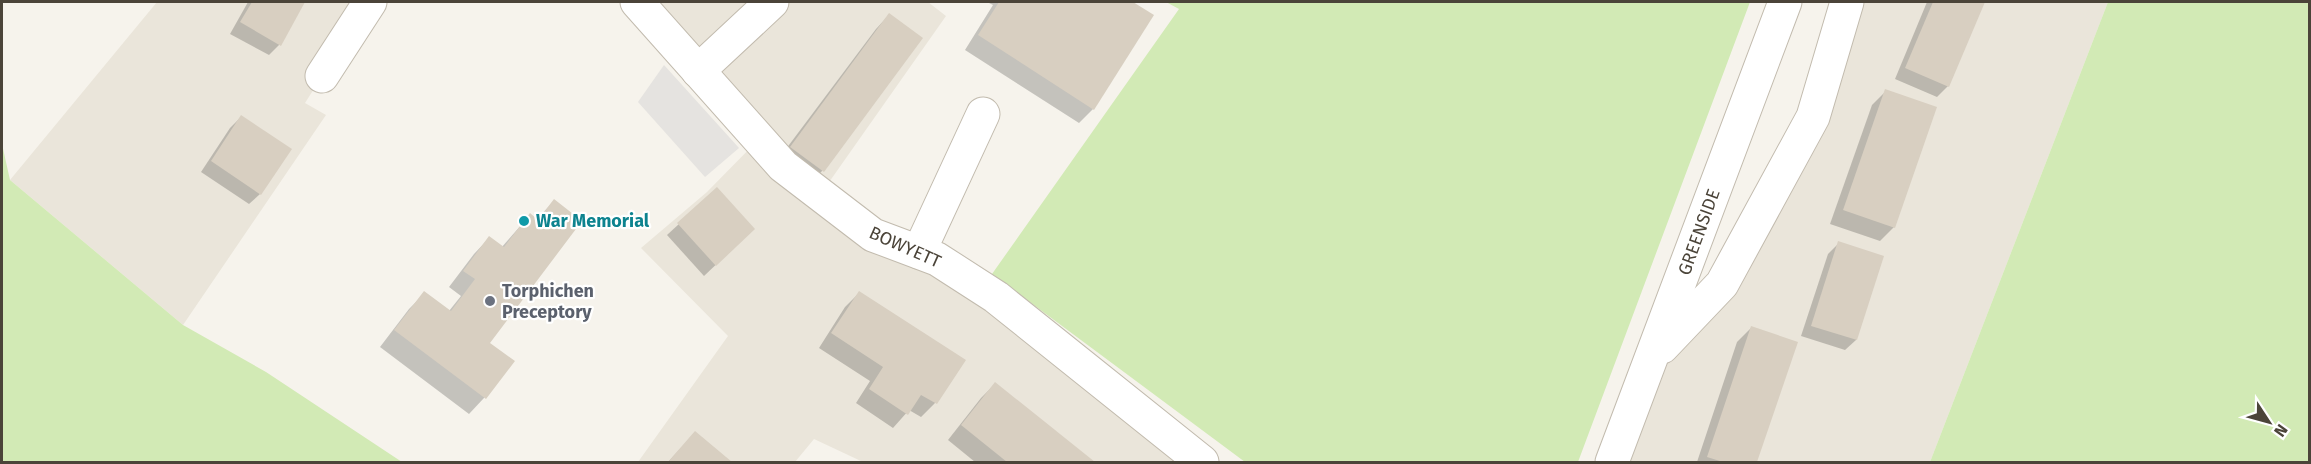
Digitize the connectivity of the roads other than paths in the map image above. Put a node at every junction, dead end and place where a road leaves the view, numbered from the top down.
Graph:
1 (370, 2) edge
2 (637, 2) edge
3 (772, 2) edge
4 (1785, 2) edge
5 (1846, 2) edge
6 (698, 71) junction
7 (322, 76) dead end
8 (983, 114) dead end
9 (919, 252) junction
10 (1652, 358) junction
11 (1202, 462) edge
12 (1612, 462) edge

1 - 7 street
2 - 6 street, BOWYETT
3 - 6 street
4 - 10 street, GREENSIDE
5 - 10 street
6 - 9 street, BOWYETT
8 - 9 street
9 - 11 street, BOWYETT
10 - 12 street, GREENSIDE

